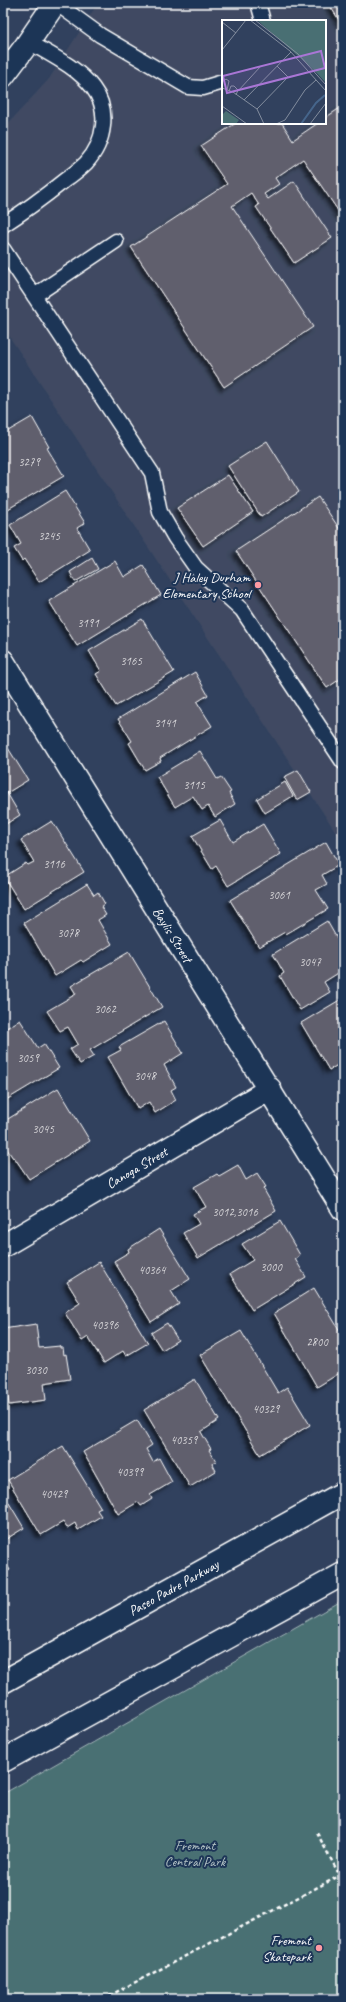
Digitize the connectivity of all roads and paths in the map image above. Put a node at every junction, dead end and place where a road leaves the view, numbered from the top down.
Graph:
1 (55, 3) edge
2 (258, 3) edge
3 (263, 20) edge
4 (29, 42) junction
5 (3, 76) edge
6 (222, 82) edge
7 (3, 225) edge
8 (116, 241) dead end
9 (3, 250) edge
10 (34, 296) junction
11 (3, 660) edge
12 (343, 762) edge
13 (270, 1089) junction
14 (343, 1208) edge
15 (3, 1246) edge
16 (343, 1493) edge
17 (343, 1574) edge
18 (3, 1682) edge
19 (3, 1761) edge
20 (317, 1833) dead end
21 (343, 1874) edge
22 (340, 1876) junction
23 (103, 1999) edge

1 - 4 street
1 - 6 lane
2 - 3 lane
4 - 5 street
4 - 7 lane
8 - 10 lane
9 - 10 lane
10 - 12 lane
11 - 13 street, Baylis Street
13 - 14 street, Baylis Street
13 - 15 street, Canoga Street
16 - 18 street, Paseo Padre Parkway
17 - 19 street
20 - 22 path
21 - 22 path
22 - 23 path

